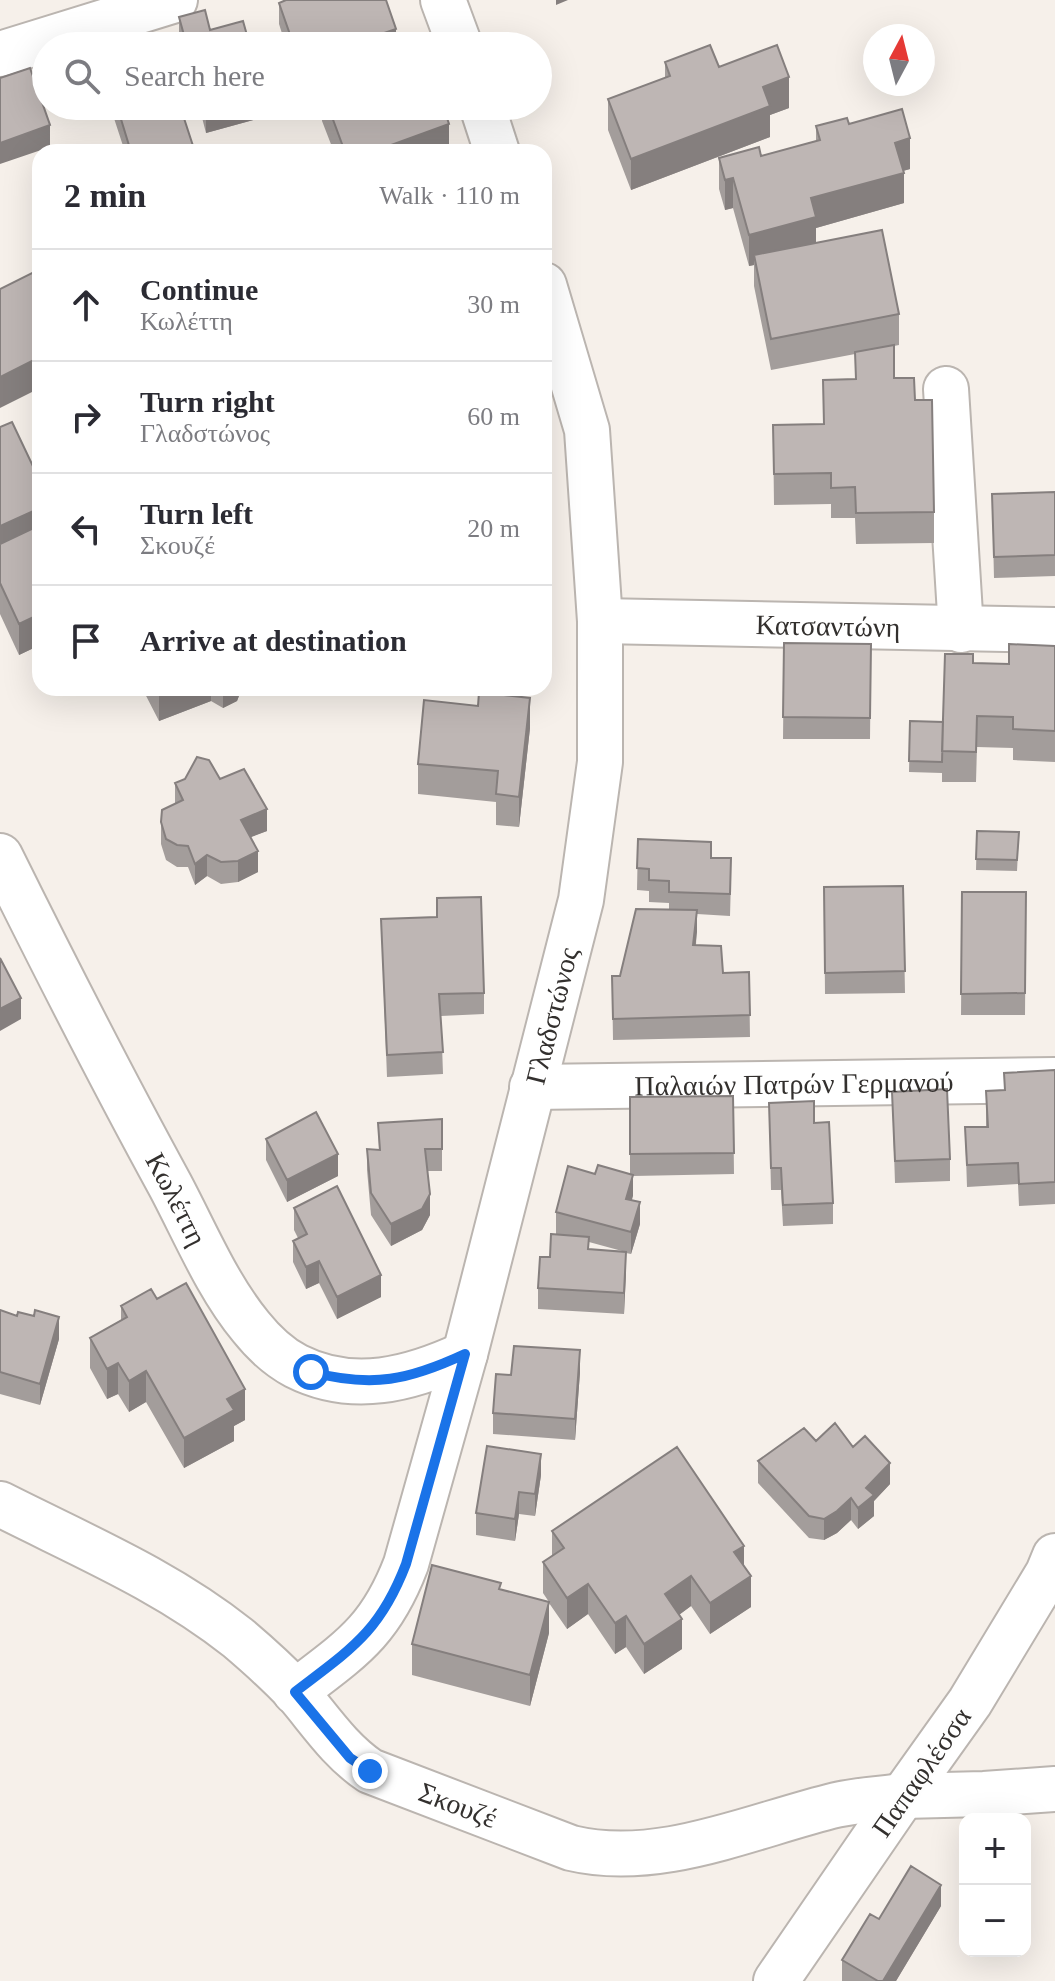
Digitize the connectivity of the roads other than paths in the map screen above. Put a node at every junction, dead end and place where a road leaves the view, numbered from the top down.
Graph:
1 (175, 0) edge
2 (443, 0) edge
3 (71, 32) edge
4 (455, 32) edge
5 (32, 44) edge
6 (0, 54) edge
7 (487, 120) edge
8 (494, 144) edge
9 (552, 312) edge
10 (946, 389) dead end
11 (600, 621) junction
12 (961, 630) junction
13 (1055, 630) edge
14 (0, 856) edge
15 (1055, 1080) edge
16 (532, 1087) junction
17 (465, 1354) junction
18 (0, 1504) edge
19 (1055, 1556) edge
20 (295, 1692) junction
21 (1055, 1789) edge
22 (903, 1796) junction
23 (776, 1981) edge

1 - 3 street
2 - 4 street
5 - 6 street
7 - 8 street
9 - 11 street, Γλαδστώνος
10 - 12 street
11 - 12 street, Κατσαντώνη
11 - 16 street, Γλαδστώνος
12 - 13 street, Κατσαντώνη
14 - 17 street, Κωλέττη
15 - 16 street, Παλαιών Πατρών Γερμανού
16 - 17 street, Γλαδστώνος
17 - 20 street, Γλαδστώνος
18 - 20 street, Σκουζέ
19 - 22 street, Παπαφλέσσα
20 - 22 street, Σκουζέ
21 - 22 street, Σκουζέ
22 - 23 street, Παπαφλέσσα

